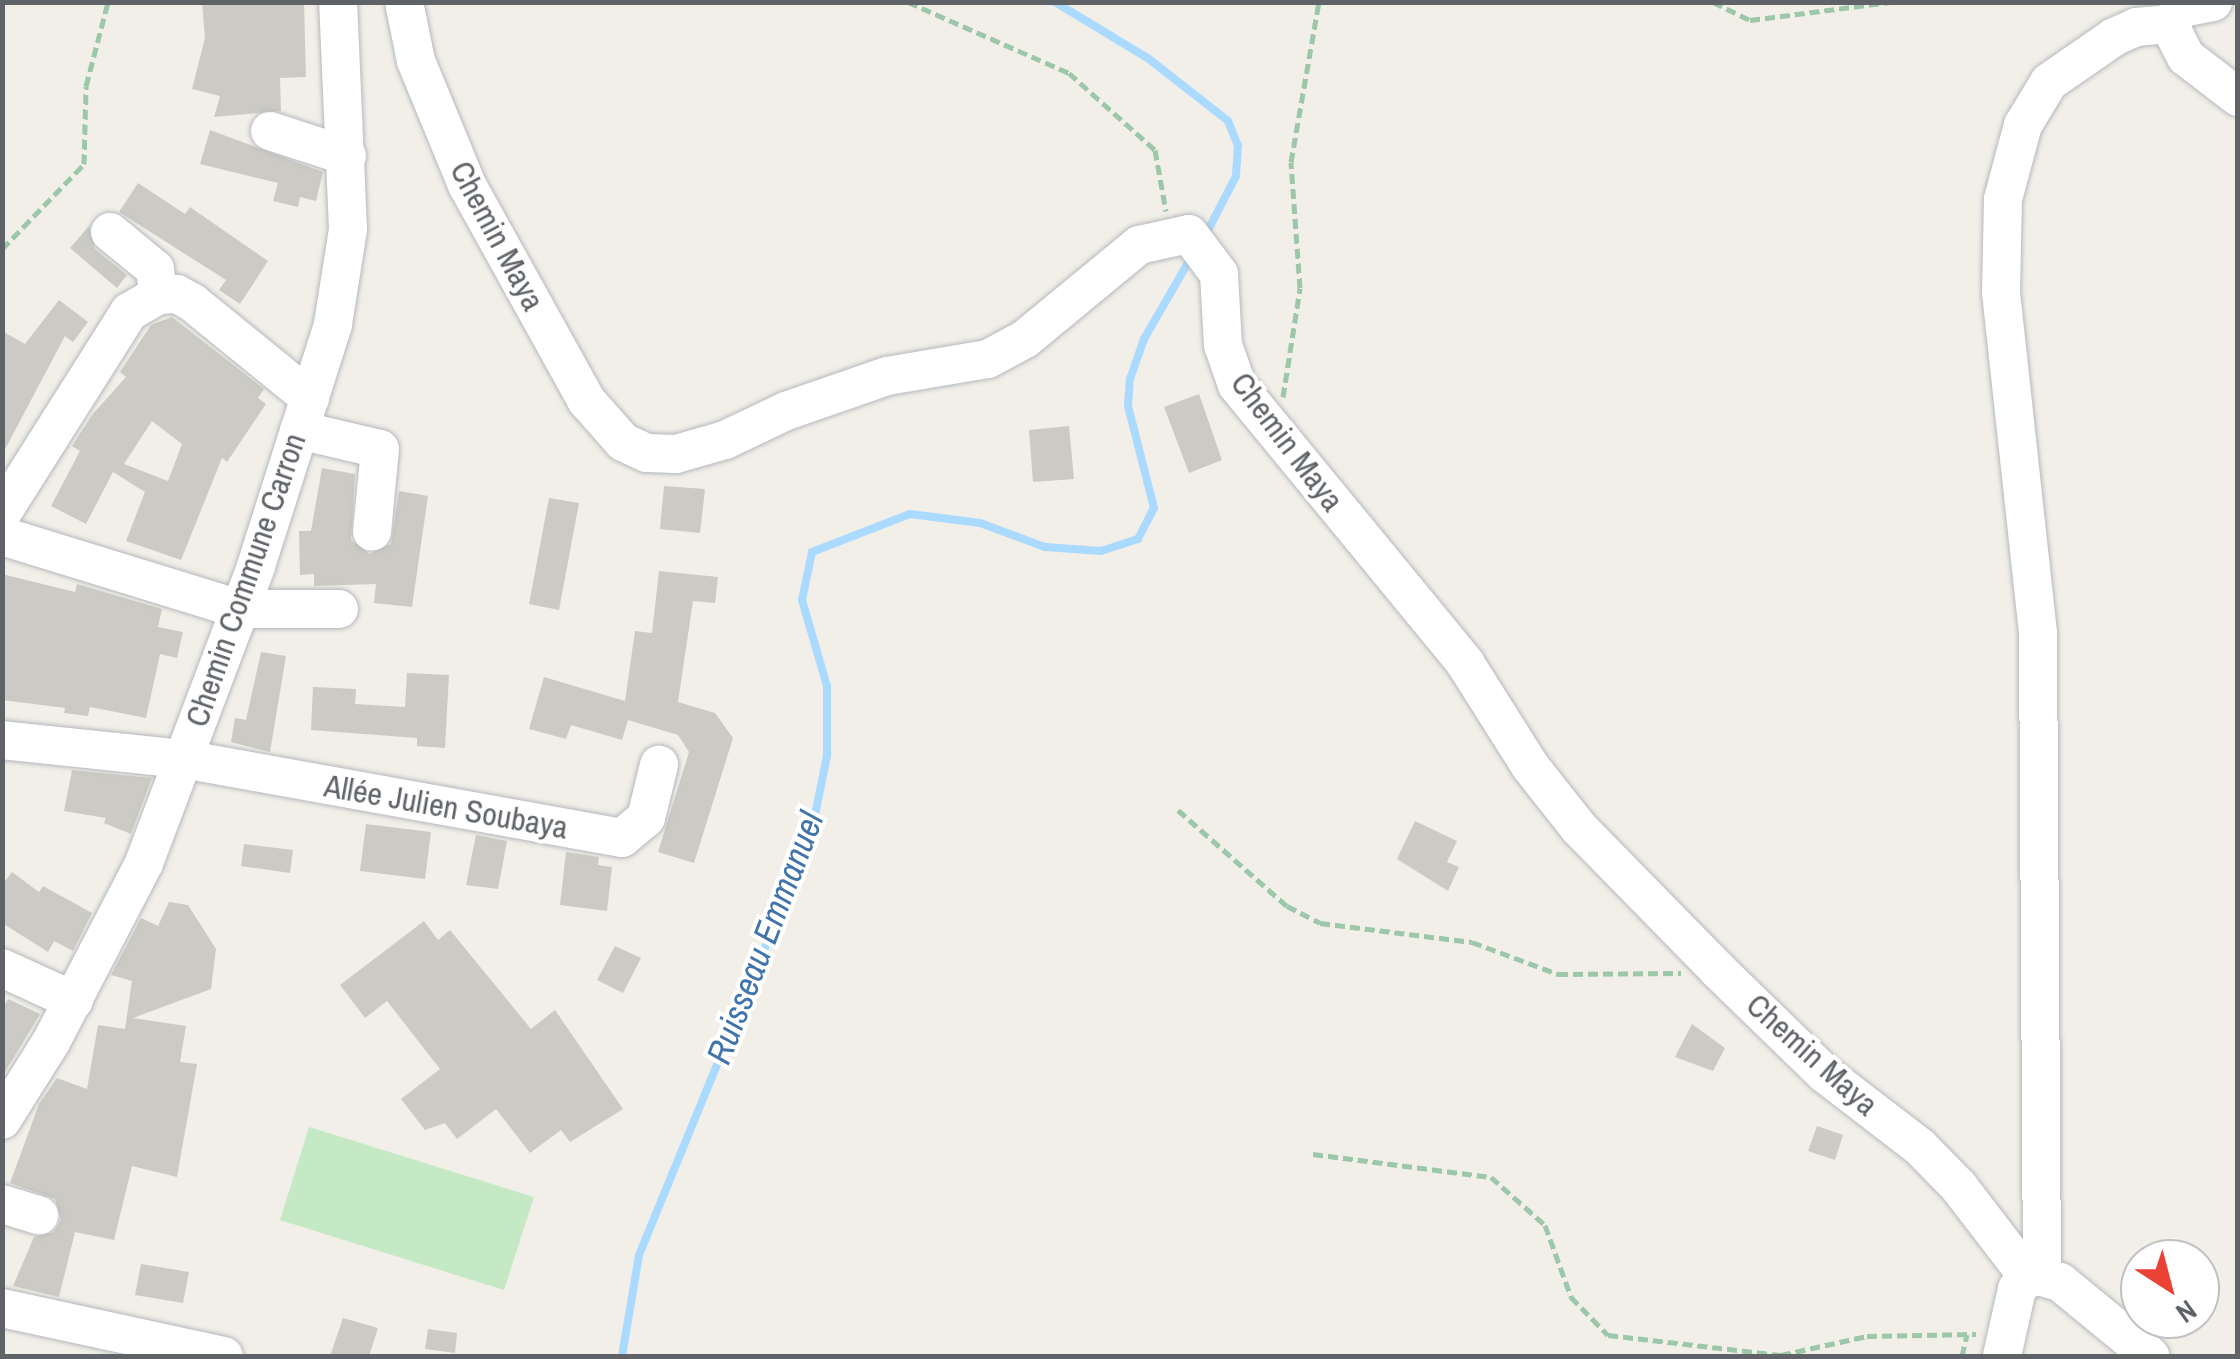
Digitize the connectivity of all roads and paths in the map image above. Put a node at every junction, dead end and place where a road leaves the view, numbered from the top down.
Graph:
1 (108, 2) edge
2 (338, 2) edge
3 (404, 2) edge
4 (908, 2) edge
5 (1319, 2) edge
6 (1714, 2) edge
7 (1890, 2) edge
8 (2214, 2) edge
9 (2169, 24) junction
10 (2238, 96) edge
11 (270, 131) dead end
12 (347, 156) junction
13 (110, 232) dead end
14 (1188, 240) junction
15 (2, 248) edge
16 (158, 294) junction
17 (304, 414) junction
18 (1275, 434) junction
19 (2, 514) edge
20 (372, 532) dead end
21 (2, 536) edge
22 (240, 609) junction
23 (339, 609) dead end
24 (2, 740) edge
25 (184, 759) junction
26 (659, 764) dead end
27 (1178, 810) dead end
28 (2, 968) edge
29 (1718, 970) junction
30 (74, 1001) junction
31 (2, 1120) edge
32 (1313, 1154) dead end
33 (2, 1204) edge
34 (38, 1215) dead end
35 (2035, 1277) junction
36 (2, 1308) edge
37 (1991, 1342) edge
38 (224, 1356) edge
39 (1962, 1356) edge
40 (2150, 1356) edge

1 - 15 path
2 - 12 street, Chemin Commune Carron
3 - 14 street, Chemin Maya
4 - 14 path
5 - 18 path
6 - 7 path
8 - 9 street
9 - 10 street
9 - 35 street
11 - 12 street
12 - 17 street, Chemin Commune Carron
13 - 16 street
14 - 18 street, Chemin Maya
16 - 17 street
16 - 19 street
17 - 20 street
17 - 22 street, Chemin Commune Carron
18 - 29 street, Chemin Maya
21 - 22 street
22 - 23 street
22 - 25 street, Chemin Commune Carron
24 - 25 street
25 - 26 street, Allée Julien Soubaya
25 - 30 street, Chemin Commune Carron
27 - 29 path
28 - 30 street
29 - 35 street, Chemin Maya
30 - 31 street, Chemin Commune Carron
32 - 37 path
33 - 34 street
35 - 37 street
35 - 40 street
36 - 38 street
37 - 39 path

